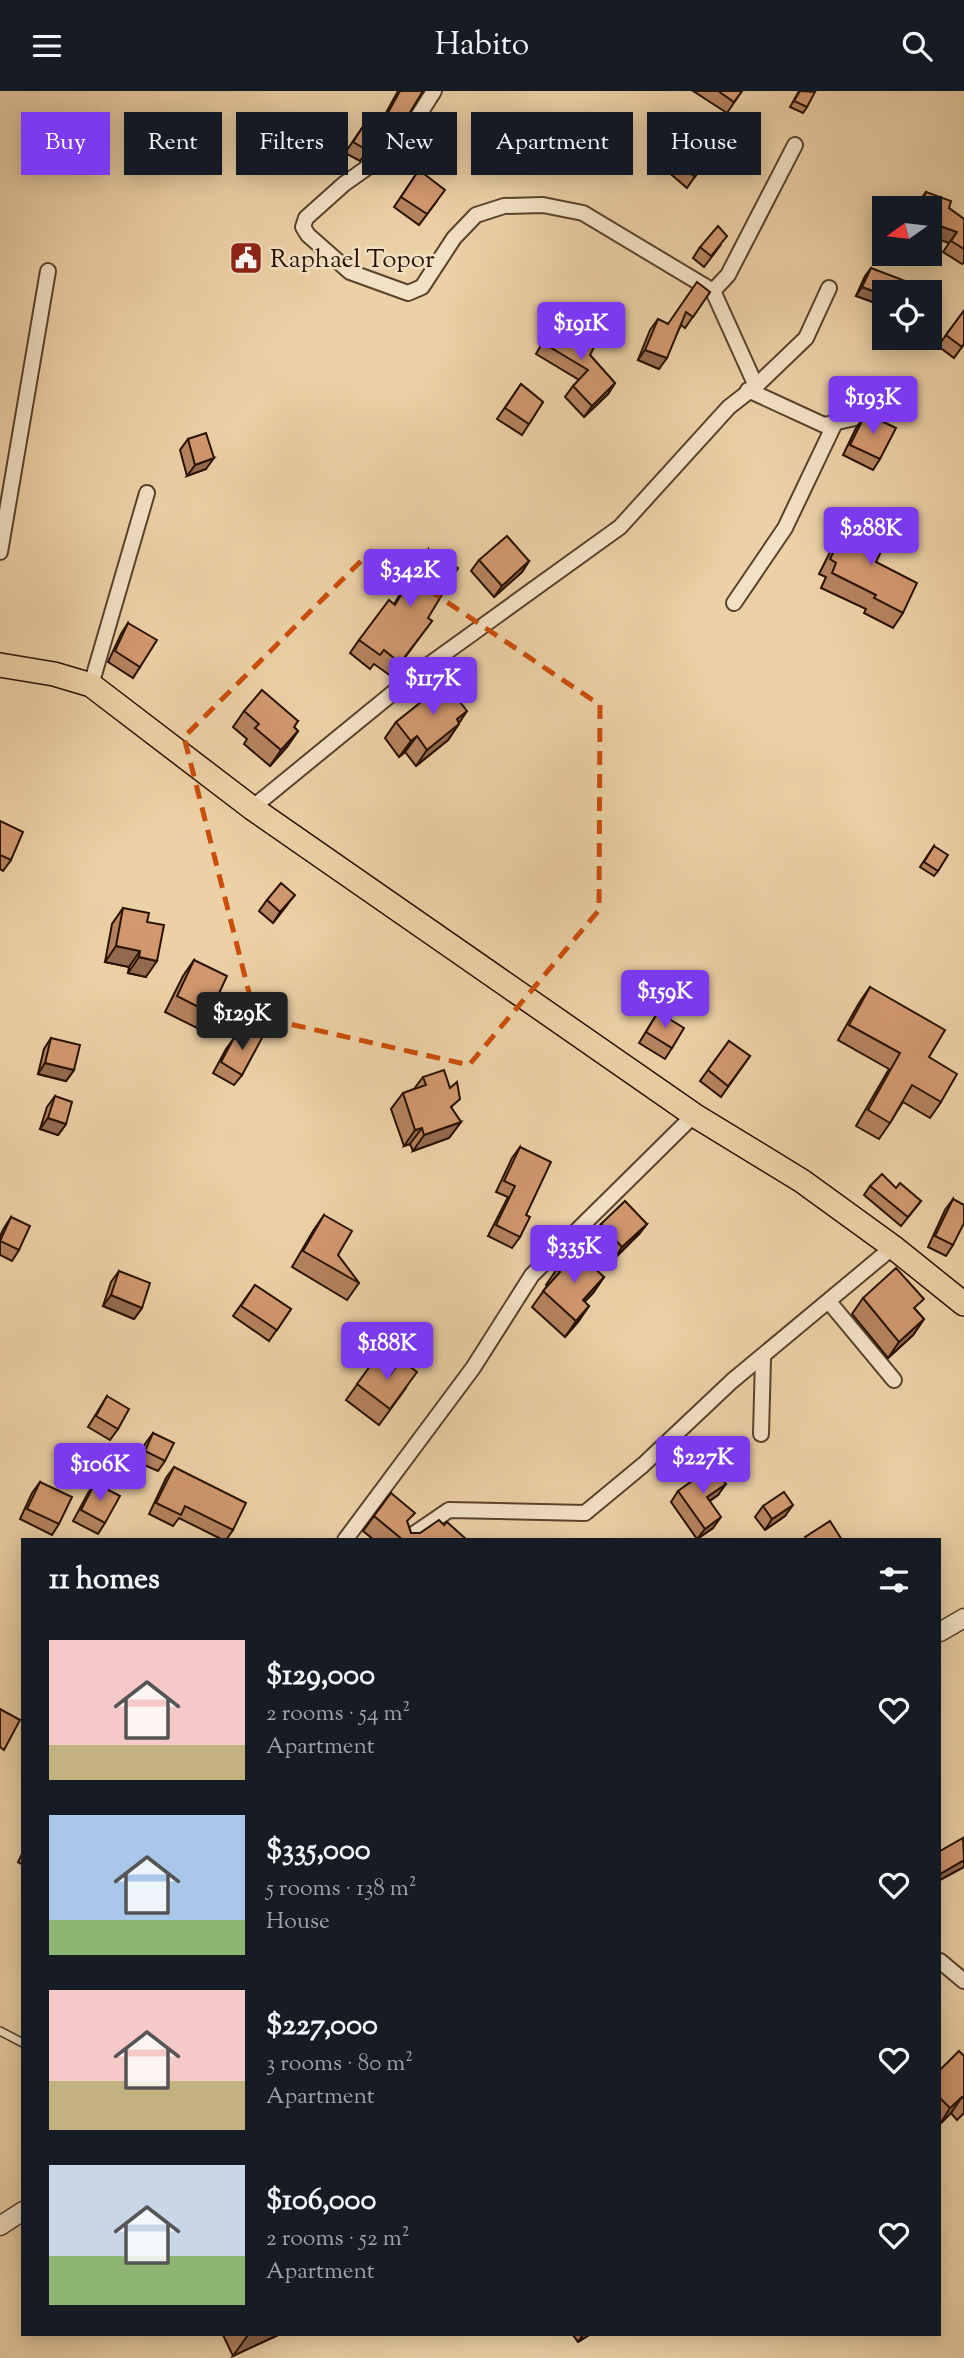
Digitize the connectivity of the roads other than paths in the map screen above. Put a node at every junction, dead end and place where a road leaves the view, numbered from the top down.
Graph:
1 (434, 91) edge
2 (795, 145) dead end
3 (48, 271) dead end
4 (829, 288) dead end
5 (713, 291) junction
6 (752, 388) junction
7 (881, 412) dead end
8 (835, 423) junction
9 (147, 493) dead end
10 (0, 552) edge
11 (734, 603) dead end
12 (0, 665) edge
13 (91, 685) junction
14 (252, 808) junction
15 (694, 1115) junction
16 (894, 1247) junction
17 (830, 1303) junction
18 (964, 1304) edge
19 (763, 1358) junction
20 (894, 1380) dead end
21 (761, 1434) dead end
22 (346, 1538) edge
23 (408, 1538) edge
24 (964, 1618) edge
25 (941, 1631) edge
26 (941, 1962) edge
27 (964, 1981) edge
28 (0, 2031) edge
29 (21, 2042) edge
30 (21, 2212) edge
31 (0, 2225) edge

1 - 5 street
2 - 5 street
3 - 10 street
4 - 6 street
5 - 6 street
6 - 8 street
6 - 14 street
7 - 8 street
8 - 11 street
9 - 13 street
12 - 13 main road
13 - 14 main road
14 - 15 main road
15 - 16 main road
15 - 22 street
16 - 17 street
16 - 18 main road
17 - 19 street
17 - 20 street
19 - 21 street
19 - 23 street
24 - 25 street
26 - 27 street
28 - 29 lane
30 - 31 street

